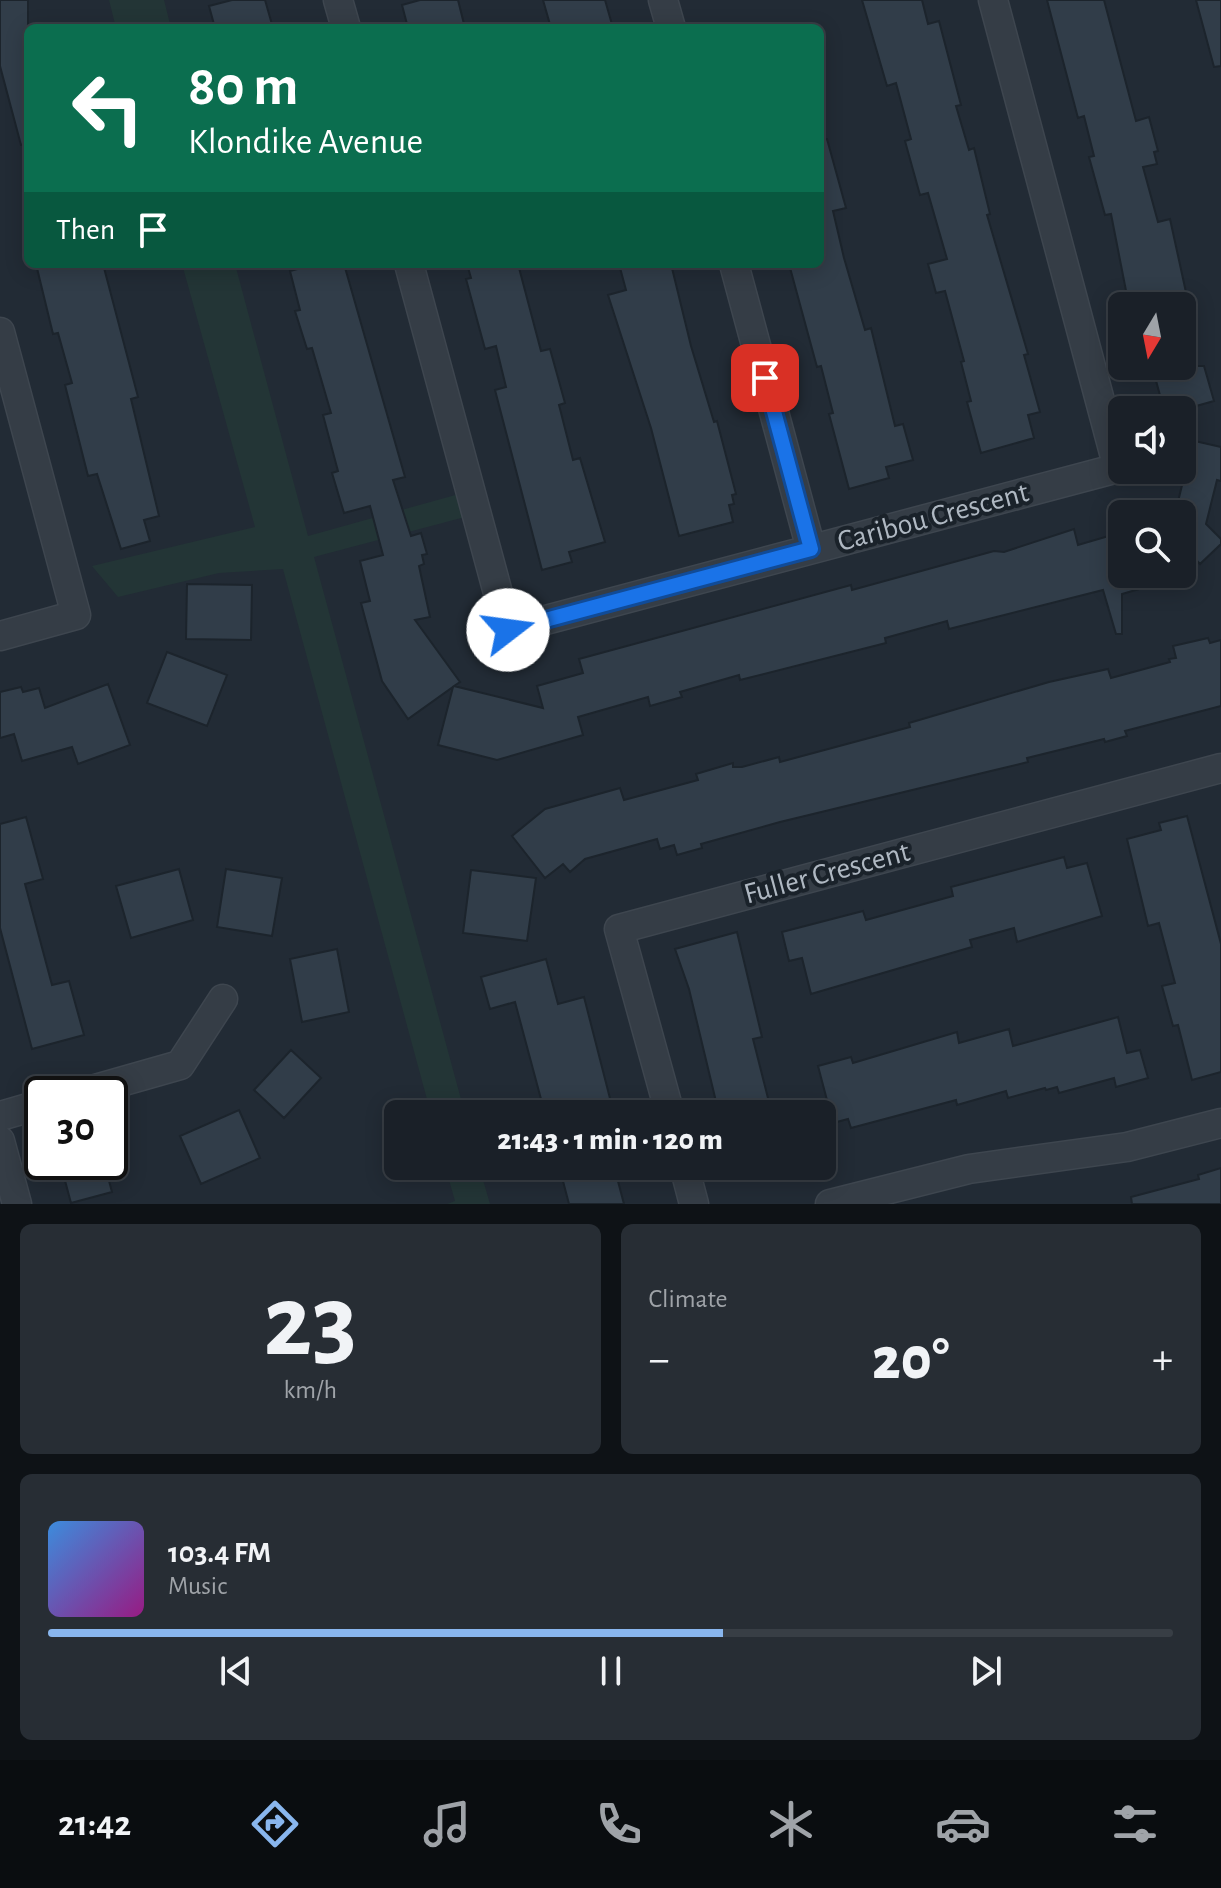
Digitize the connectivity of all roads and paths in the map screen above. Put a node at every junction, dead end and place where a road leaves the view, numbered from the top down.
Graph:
1 (338, 0) edge
2 (663, 0) edge
3 (993, 0) edge
4 (345, 24) edge
5 (670, 24) edge
6 (410, 268) edge
7 (735, 268) edge
8 (0, 332) edge
9 (811, 549) junction
10 (0, 636) edge
11 (1221, 768) edge
12 (223, 999) dead end
13 (128, 1080) edge
14 (666, 1100) edge
15 (24, 1109) edge
16 (0, 1116) edge
17 (1221, 1123) edge
18 (0, 1141) edge
19 (688, 1180) edge
20 (17, 1204) edge
21 (694, 1204) edge
22 (830, 1204) edge

1 - 4 street
2 - 5 street
3 - 9 street, Caribou Crescent
6 - 9 street, Caribou Crescent
7 - 9 street
8 - 10 street
11 - 14 street, Fuller Crescent
12 - 13 street
15 - 16 street
17 - 22 street
18 - 20 street
19 - 21 street

